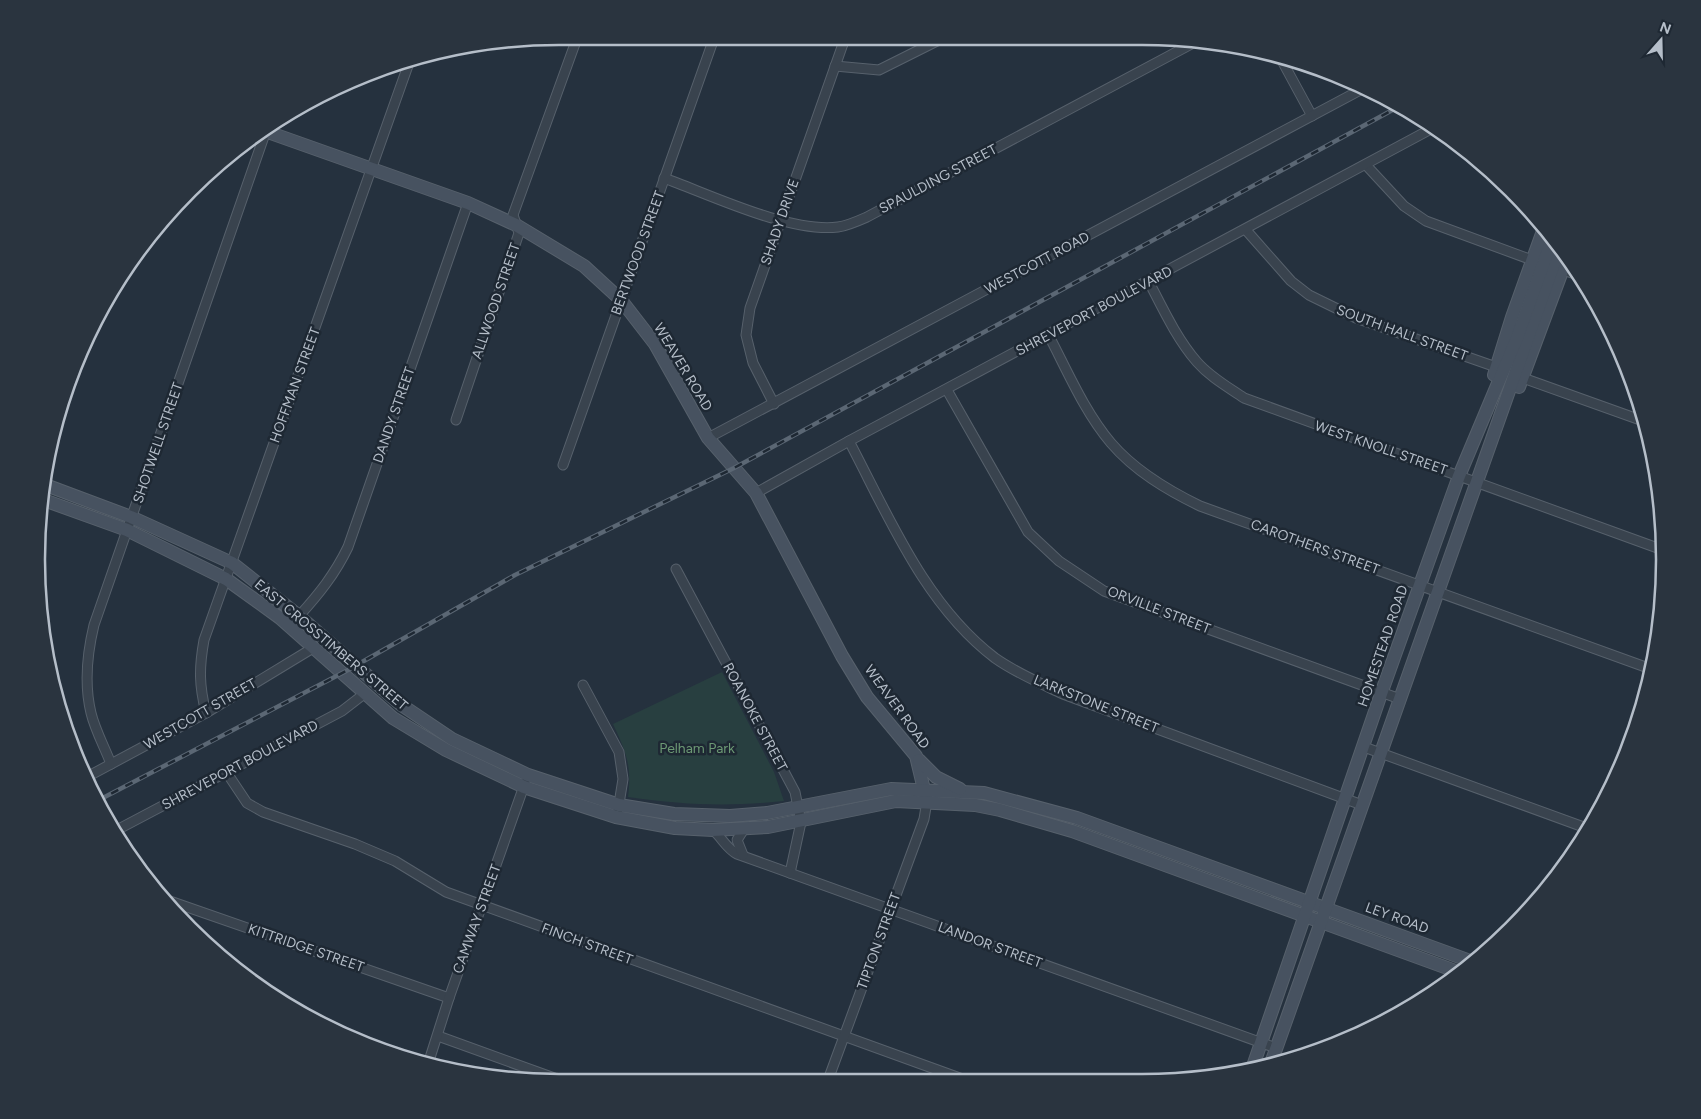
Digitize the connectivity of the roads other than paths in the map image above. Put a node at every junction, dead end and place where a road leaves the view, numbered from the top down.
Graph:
1 (575, 45) edge
2 (712, 45) edge
3 (843, 45) edge
4 (929, 45) edge
5 (1186, 47) edge
6 (835, 66) junction
7 (1285, 66) edge
8 (407, 68) edge
9 (1356, 92) edge
10 (1312, 116) junction
11 (274, 132) edge
12 (1427, 132) edge
13 (261, 141) edge
14 (1366, 164) junction
15 (372, 169) junction
16 (664, 178) junction
17 (468, 203) junction
18 (780, 220) junction
19 (516, 225) junction
20 (1246, 230) junction
21 (1541, 236) edge
22 (1550, 246) edge
23 (1557, 256) edge
24 (1532, 260) junction
25 (1564, 267) edge
26 (1149, 282) junction
27 (620, 300) junction
28 (1048, 334) junction
29 (1496, 367) junction
30 (1523, 378) junction
31 (948, 390) junction
32 (774, 404) junction
33 (1636, 418) edge
34 (456, 420) dead end
35 (1482, 423) junction
36 (1497, 430) junction
37 (708, 438) junction
38 (849, 441) junction
39 (563, 465) dead end
40 (1460, 476) junction
41 (1478, 483) junction
42 (50, 487) edge
43 (756, 493) junction
44 (48, 501) edge
45 (129, 523) junction
46 (1656, 547) edge
47 (232, 563) junction
48 (676, 569) dead end
49 (226, 579) junction
50 (1421, 584) junction
51 (1439, 592) junction
52 (299, 616) junction
53 (313, 648) junction
54 (1644, 668) edge
55 (583, 686) dead end
56 (1382, 691) junction
57 (364, 694) junction
58 (1400, 699) junction
59 (206, 713) junction
60 (1364, 747) junction
61 (1381, 754) junction
62 (916, 756) junction
63 (111, 764) junction
64 (92, 774) edge
65 (227, 774) junction
66 (526, 781) junction
67 (967, 792) junction
68 (926, 796) junction
69 (1347, 799) junction
70 (1362, 805) junction
71 (799, 807) junction
72 (618, 811) junction
73 (801, 822) junction
74 (1581, 826) edge
75 (121, 828) edge
76 (744, 829) junction
77 (714, 830) junction
78 (1109, 830) junction
79 (1104, 842) junction
80 (743, 855) junction
81 (790, 872) junction
82 (1311, 902) junction
83 (177, 904) edge
84 (483, 906) junction
85 (1326, 908) junction
86 (890, 909) junction
87 (1306, 916) junction
88 (1321, 922) junction
89 (1465, 959) edge
90 (1453, 970) edge
91 (449, 998) junction
92 (438, 1036) junction
93 (844, 1036) junction
94 (1262, 1043) junction
95 (1276, 1048) junction
96 (1273, 1056) edge
97 (430, 1057) edge
98 (1255, 1061) edge
99 (543, 1073) edge
100 (830, 1074) edge
101 (949, 1074) edge

1 - 19 street, ALLWOOD STREET
2 - 16 street, BERTWOOD STREET
3 - 6 street, SHADY DRIVE
4 - 6 street
5 - 18 street, SPAULDING STREET
6 - 18 street, SHADY DRIVE
7 - 10 street
8 - 15 street, HOFFMAN STREET
9 - 10 street, WESTCOTT ROAD
10 - 32 street, WESTCOTT ROAD
11 - 15 main road, WEAVER ROAD
12 - 14 street, SHREVEPORT BOULEVARD
13 - 45 street, SHOTWELL STREET
14 - 20 street, SHREVEPORT BOULEVARD
14 - 24 street
15 - 17 main road, WEAVER ROAD
15 - 47 street, HOFFMAN STREET
16 - 18 street, SPAULDING STREET
16 - 27 street, BERTWOOD STREET
17 - 19 main road, WEAVER ROAD
17 - 52 street, DANDY STREET
18 - 32 street, SHADY DRIVE
19 - 27 main road, WEAVER ROAD
19 - 34 street, ALLWOOD STREET
20 - 26 street, SHREVEPORT BOULEVARD
20 - 29 street, SOUTH HALL STREET
21 - 24 main road
22 - 35 main road, HOMESTEAD ROAD
23 - 36 main road
24 - 29 main road
25 - 30 main road
26 - 28 street, SHREVEPORT BOULEVARD
26 - 40 street, WEST KNOLL STREET
27 - 37 main road, WEAVER ROAD
27 - 39 street, BERTWOOD STREET
28 - 31 street, SHREVEPORT BOULEVARD
28 - 50 street, CAROTHERS STREET
29 - 35 main road
30 - 33 street
30 - 36 main road
31 - 38 street, SHREVEPORT BOULEVARD
31 - 56 street, ORVILLE STREET
32 - 37 street, WESTCOTT ROAD
35 - 40 main road, HOMESTEAD ROAD
36 - 41 main road
37 - 43 main road, WEAVER ROAD
38 - 43 street, SHREVEPORT BOULEVARD
38 - 69 street, LARKSTONE STREET
40 - 41 street, WEST KNOLL STREET
40 - 50 main road, HOMESTEAD ROAD
41 - 46 street, WEST KNOLL STREET
41 - 51 main road
42 - 45 main road, EAST CROSSTIMBERS STREET
43 - 62 main road, WEAVER ROAD
44 - 45 main road, EAST CROSSTIMBERS STREET
45 - 47 main road, EAST CROSSTIMBERS STREET
45 - 49 main road, EAST CROSSTIMBERS STREET
45 - 63 street, SHOTWELL STREET
47 - 49 street, HOFFMAN STREET
47 - 52 main road, EAST CROSSTIMBERS STREET
48 - 71 street, ROANOKE STREET
49 - 53 main road, EAST CROSSTIMBERS STREET
49 - 59 street, HOFFMAN STREET
50 - 51 street, CAROTHERS STREET
50 - 56 main road, HOMESTEAD ROAD
51 - 54 street, CAROTHERS STREET
51 - 58 main road
52 - 66 main road, EAST CROSSTIMBERS STREET
53 - 57 main road, EAST CROSSTIMBERS STREET
53 - 59 street, WESTCOTT STREET
55 - 72 street
56 - 58 street, ORVILLE STREET
56 - 60 main road, HOMESTEAD ROAD
57 - 65 street, SHREVEPORT BOULEVARD
57 - 66 main road, EAST CROSSTIMBERS STREET
58 - 61 main road
59 - 63 street, WESTCOTT STREET
60 - 61 street
60 - 69 main road, HOMESTEAD ROAD
61 - 70 main road
61 - 74 street
62 - 67 main road
62 - 68 main road, WEAVER ROAD
63 - 64 street, WESTCOTT STREET
65 - 75 street, SHREVEPORT BOULEVARD
65 - 84 street, FINCH STREET
66 - 72 main road, EAST CROSSTIMBERS STREET
66 - 84 street, CAMWAY STREET
67 - 68 main road
67 - 78 main road
68 - 71 main road, EAST CROSSTIMBERS STREET
68 - 73 main road, EAST CROSSTIMBERS STREET
68 - 79 main road
68 - 86 street, TIPTON STREET
69 - 70 street, LARKSTONE STREET
69 - 82 main road, HOMESTEAD ROAD
70 - 85 main road
71 - 72 main road, EAST CROSSTIMBERS STREET
71 - 73 street, ROANOKE STREET
72 - 77 main road, EAST CROSSTIMBERS STREET
73 - 76 main road, EAST CROSSTIMBERS STREET
73 - 81 street, ROANOKE STREET
76 - 77 main road, EAST CROSSTIMBERS STREET
76 - 80 street
77 - 80 street, LANDOR STREET
78 - 79 main road
78 - 82 main road
79 - 87 main road
80 - 81 street, LANDOR STREET
81 - 86 street, LANDOR STREET
82 - 85 main road, LEY ROAD
82 - 87 main road, HOMESTEAD ROAD
83 - 91 street, KITTRIDGE STREET
84 - 91 street, CAMWAY STREET
84 - 93 street, FINCH STREET
85 - 88 main road
85 - 89 main road, LEY ROAD
86 - 93 street, TIPTON STREET
86 - 94 street, LANDOR STREET
87 - 88 main road
87 - 94 main road, HOMESTEAD ROAD
88 - 90 main road
88 - 95 main road
91 - 92 street, CAMWAY STREET
92 - 97 street, CAMWAY STREET
92 - 99 street
93 - 100 street, TIPTON STREET
93 - 101 street, FINCH STREET
94 - 95 street, LANDOR STREET
94 - 98 main road, HOMESTEAD ROAD
95 - 96 main road

